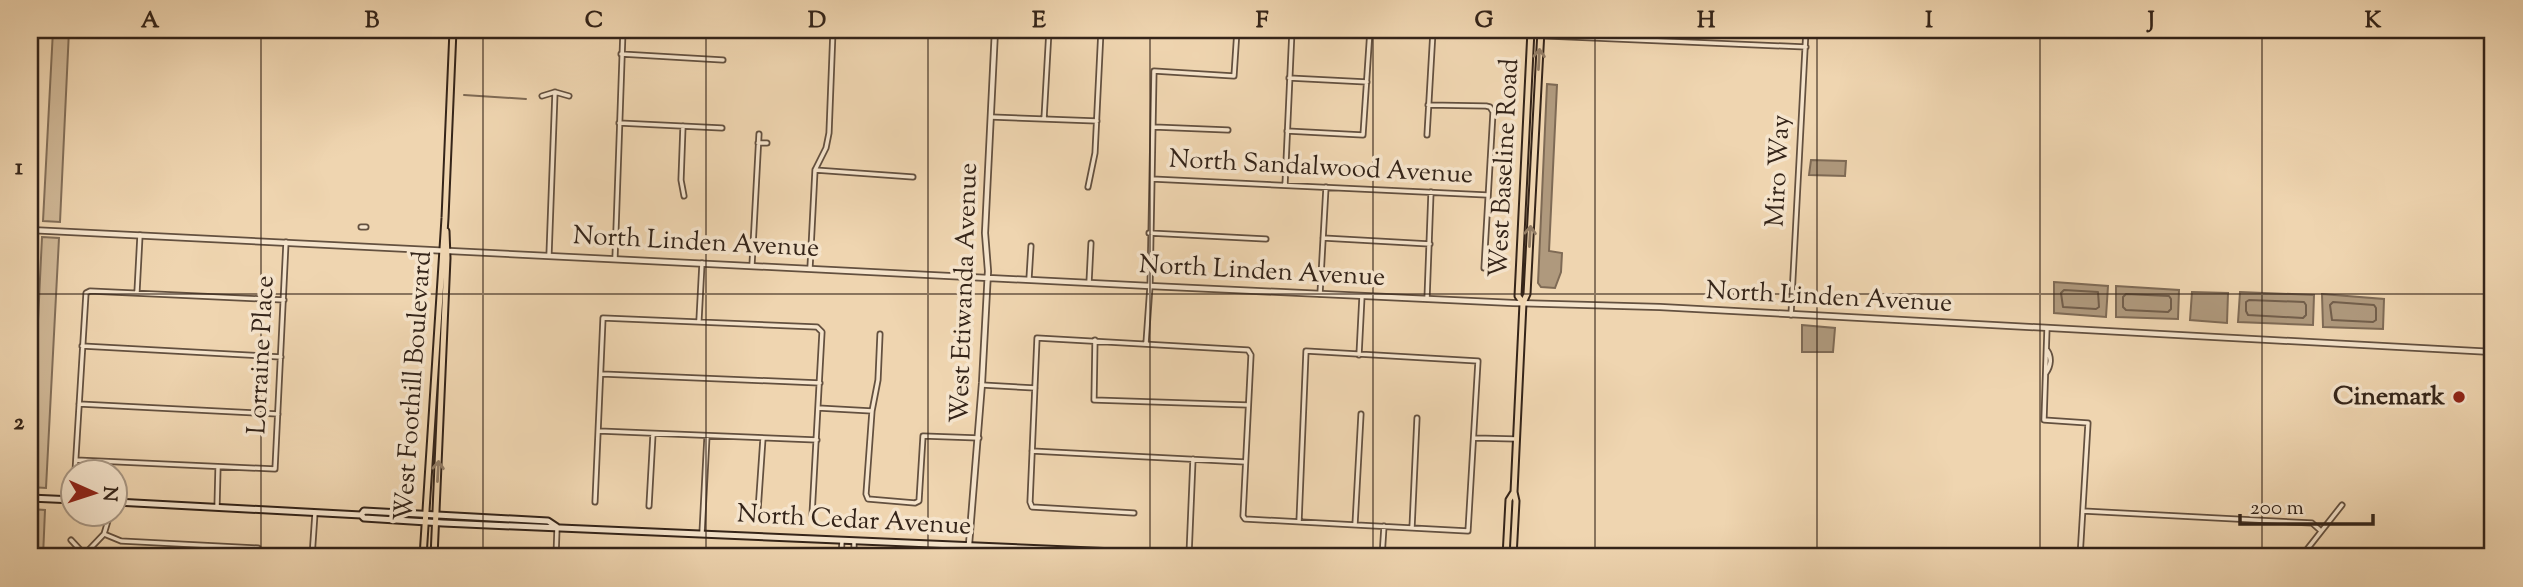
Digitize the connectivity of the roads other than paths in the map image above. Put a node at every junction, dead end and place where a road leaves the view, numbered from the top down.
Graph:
1 (453, 30) edge
2 (622, 30) edge
3 (833, 30) edge
4 (995, 30) edge
5 (1049, 30) edge
6 (1101, 30) edge
7 (1237, 30) edge
8 (1292, 30) edge
9 (1370, 30) edge
10 (1407, 30) edge
11 (1806, 30) edge
12 (1433, 31) edge
13 (1443, 31) edge
14 (1531, 32) edge
15 (1540, 32) edge
16 (1805, 47) junction
17 (621, 54) junction
18 (723, 60) dead end
19 (1289, 78) junction
20 (1367, 82) junction
21 (555, 92) junction
22 (542, 96) dead end
23 (569, 96) dead end
24 (1428, 105) junction
25 (991, 117) junction
26 (1044, 119) junction
27 (1097, 121) junction
28 (618, 123) junction
29 (683, 126) junction
30 (1154, 127) junction
31 (722, 128) dead end
32 (1228, 130) dead end
33 (1287, 131) junction
34 (759, 134) dead end
35 (1427, 135) dead end
36 (758, 143) junction
37 (767, 144) dead end
38 (815, 170) junction
39 (913, 177) dead end
40 (1152, 179) junction
41 (1285, 185) junction
42 (1088, 187) dead end
43 (1326, 187) junction
44 (1431, 192) junction
45 (1487, 195) junction
46 (684, 196) dead end
47 (30, 229) edge
48 (1149, 233) junction
49 (140, 235) junction
50 (1323, 238) junction
51 (1266, 239) dead end
52 (286, 242) junction
53 (1091, 243) dead end
54 (1430, 244) junction
55 (1031, 246) dead end
56 (444, 251) junction
57 (549, 255) junction
58 (615, 258) junction
59 (702, 263) junction
60 (752, 265) junction
61 (810, 268) junction
62 (1484, 268) dead end
63 (988, 277) junction
64 (1029, 279) junction
65 (1089, 283) junction
66 (1150, 286) junction
67 (137, 292) junction
68 (1320, 294) junction
69 (1362, 296) junction
70 (1427, 299) junction
71 (284, 300) junction
72 (1522, 303) junction
73 (1791, 315) junction
74 (699, 321) junction
75 (2047, 328) junction
76 (880, 334) dead end
77 (1095, 340) junction
78 (1146, 343) junction
79 (82, 346) junction
80 (2493, 352) edge
81 (1359, 355) junction
82 (281, 356) junction
83 (601, 374) junction
84 (820, 383) junction
85 (982, 385) junction
86 (1035, 388) junction
87 (79, 404) junction
88 (1248, 405) junction
89 (818, 408) junction
90 (872, 411) junction
91 (278, 414) junction
92 (1362, 414) dead end
93 (1417, 418) dead end
94 (598, 431) junction
95 (653, 434) junction
96 (707, 436) junction
97 (762, 438) junction
98 (979, 438) junction
99 (1475, 438) junction
100 (1516, 439) junction
101 (817, 440) junction
102 (1032, 451) junction
103 (76, 458) edge
104 (1193, 459) junction
105 (1245, 462) junction
106 (130, 463) edge
107 (218, 468) junction
108 (1514, 492) junction
109 (30, 498) edge
110 (60, 499) edge
111 (596, 502) dead end
112 (130, 503) edge
113 (2342, 505) dead end
114 (649, 506) dead end
115 (217, 507) junction
116 (758, 511) dead end
117 (2083, 511) junction
118 (315, 513) junction
119 (1134, 513) dead end
120 (426, 514) junction
121 (361, 515) junction
122 (436, 515) junction
123 (812, 515) dead end
124 (534, 520) junction
125 (425, 522) junction
126 (436, 522) junction
127 (1299, 522) junction
128 (1355, 525) junction
129 (507, 526) junction
130 (1384, 526) junction
131 (557, 527) junction
132 (106, 528) edge
133 (1412, 528) junction
134 (2322, 531) junction
135 (702, 533) junction
136 (104, 534) junction
137 (842, 539) junction
138 (72, 540) dead end
139 (854, 540) junction
140 (969, 545) junction
141 (1189, 555) junction
142 (83, 556) edge
143 (257, 557) edge
144 (312, 557) edge
145 (423, 557) edge
146 (434, 557) edge
147 (556, 557) edge
148 (841, 557) edge
149 (853, 557) edge
150 (968, 557) edge
151 (1233, 557) edge
152 (1382, 557) edge
153 (1506, 557) edge
154 (1513, 557) edge
155 (2080, 557) edge
156 (2301, 557) edge

1 - 56 main road, West Foothill Boulevard
2 - 17 street
3 - 38 street
4 - 25 street, West Etiwanda Avenue
5 - 26 street
6 - 27 street
7 - 30 street
8 - 19 street
9 - 20 street
10 - 12 street
11 - 16 street, Miro Way
12 - 13 street
12 - 24 street
13 - 14 street
14 - 15 street
14 - 72 main road, West Baseline Road
15 - 16 street
72 -> 15 main road, West Baseline Road
16 - 73 street, Miro Way
17 - 18 street
17 - 28 street
19 - 20 street
19 - 33 street
20 - 33 street
21 - 22 street
21 - 23 street
21 - 57 street
24 - 35 street
24 - 45 street
25 - 26 street
25 - 63 street, West Etiwanda Avenue
26 - 27 street
27 - 42 street
28 - 29 street
28 - 58 street
29 - 31 street
29 - 46 street
30 - 32 street
30 - 40 street
33 - 41 street
34 - 36 street
36 - 37 street
36 - 60 street
38 - 39 street
38 - 61 street
40 - 41 street, North Sandalwood Avenue
40 - 48 street
41 - 43 street, North Sandalwood Avenue
43 - 44 street, North Sandalwood Avenue
43 - 50 street
44 - 45 street, North Sandalwood Avenue
44 - 54 street
45 - 62 street
47 - 49 street, North Linden Avenue
48 - 51 street
48 - 66 street
49 - 52 street, North Linden Avenue
49 - 67 street
50 - 54 street
50 - 68 street
52 - 56 street, North Linden Avenue
52 - 71 street, Lorraine Place
53 - 65 street
54 - 70 street
55 - 64 street
56 - 57 street, North Linden Avenue
56 - 120 main road, West Foothill Boulevard
122 -> 56 main road, West Foothill Boulevard
57 - 58 street, North Linden Avenue
58 - 59 street, North Linden Avenue
59 - 60 street, North Linden Avenue
59 - 74 street
60 - 61 street, North Linden Avenue
61 - 63 street, North Linden Avenue
63 - 64 street, North Linden Avenue
63 - 85 street, West Etiwanda Avenue
64 - 65 street, North Linden Avenue
65 - 66 street, North Linden Avenue
66 - 68 street, North Linden Avenue
66 - 78 street
67 - 71 street
67 - 79 street
68 - 69 street, North Linden Avenue
69 - 70 street, North Linden Avenue
69 - 81 street
70 - 72 street, North Linden Avenue
71 - 82 street, Lorraine Place
72 - 73 street, North Linden Avenue
72 - 100 main road, West Baseline Road
73 - 75 street, North Linden Avenue
74 - 83 street
74 - 84 street
75 - 80 street, North Linden Avenue
75 - 117 street
76 - 90 street
77 - 78 street
77 - 86 street
77 - 88 street
78 - 88 street
79 - 82 street
79 - 87 street
81 - 99 street
81 - 127 street
82 - 91 street, Lorraine Place
83 - 84 street
83 - 94 street
84 - 89 street
85 - 86 street
85 - 98 street, West Etiwanda Avenue
86 - 102 street
87 - 91 street
87 - 103 street
88 - 105 street
89 - 90 street
89 - 101 street
90 - 98 street
91 - 107 street, Lorraine Place
92 - 128 street
93 - 133 street
94 - 95 street
94 - 111 street
95 - 96 street
95 - 114 street
96 - 97 street
96 - 135 street
97 - 101 street
97 - 116 street
98 - 140 street, West Etiwanda Avenue
99 - 100 street
99 - 133 street
100 - 108 main road, West Baseline Road
101 - 123 street
102 - 104 street
102 - 119 street
104 - 105 street
104 - 141 street
105 - 127 street
106 - 107 street
107 - 115 street
108 - 153 main road, West Baseline Road
108 - 154 main road, West Baseline Road
109 - 110 main road
112 - 115 main road, North Cedar Avenue
113 - 134 street
115 - 118 main road, North Cedar Avenue
117 - 134 street
117 - 155 street
118 - 121 main road, North Cedar Avenue
118 - 144 street
120 - 121 main road, North Cedar Avenue
120 - 122 main road, North Cedar Avenue
120 - 125 main road, West Foothill Boulevard
121 - 125 main road, North Cedar Avenue
122 - 124 main road, North Cedar Avenue
122 - 126 main road, West Foothill Boulevard
124 - 129 main road
124 - 131 main road, North Cedar Avenue
125 - 126 main road, North Cedar Avenue
125 - 145 main road, West Foothill Boulevard
126 - 129 main road, North Cedar Avenue
126 - 146 main road, West Foothill Boulevard
127 - 128 street
128 - 130 street
129 - 131 main road, North Cedar Avenue
130 - 133 street
130 - 152 street
131 - 135 main road, North Cedar Avenue
131 - 147 street
132 - 136 street
134 - 156 street
135 - 137 main road, North Cedar Avenue
136 - 142 street
136 - 143 street
137 - 139 main road, North Cedar Avenue
137 - 148 street
138 - 142 street
139 - 140 main road, North Cedar Avenue
139 - 149 street
140 - 141 main road, North Cedar Avenue
140 - 150 street, West Etiwanda Avenue
141 - 151 main road, North Cedar Avenue

